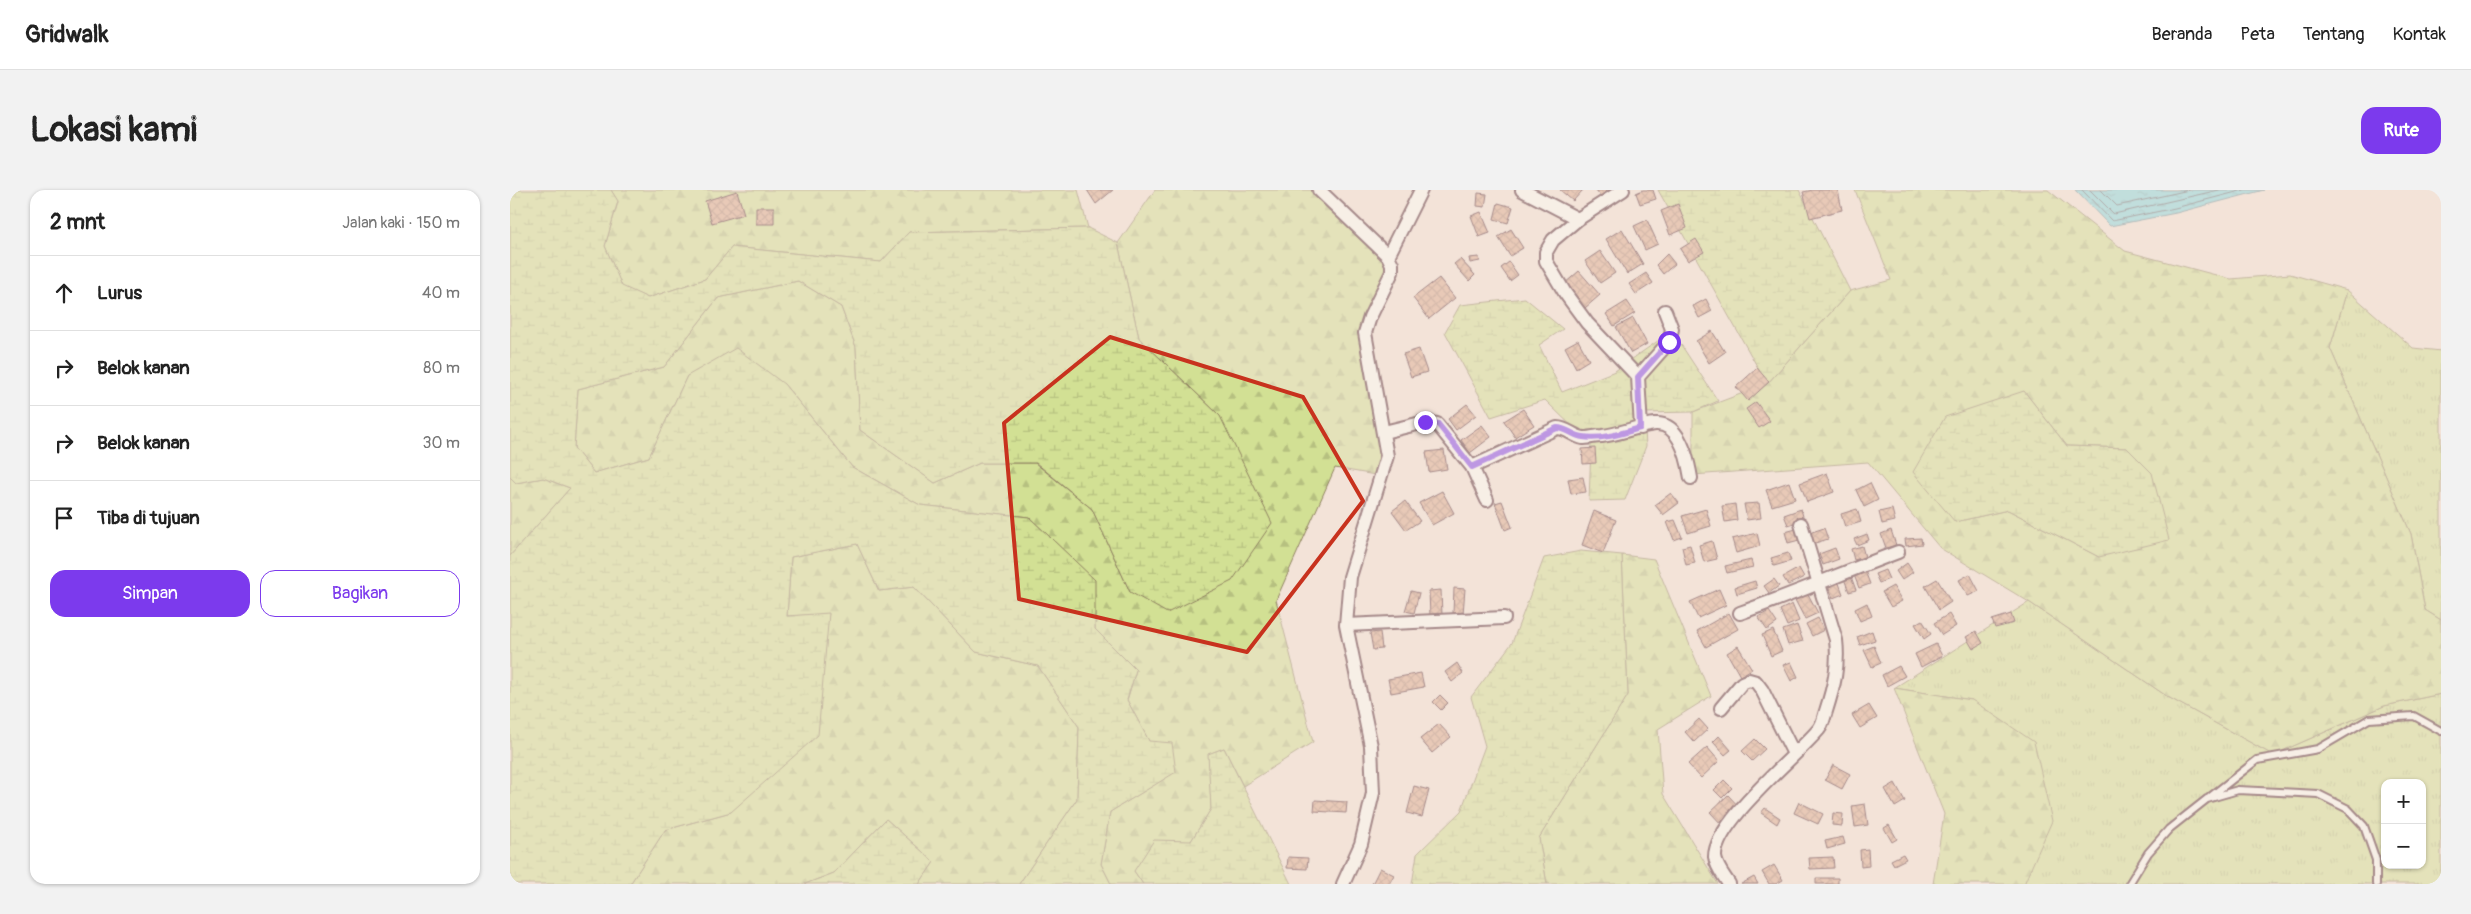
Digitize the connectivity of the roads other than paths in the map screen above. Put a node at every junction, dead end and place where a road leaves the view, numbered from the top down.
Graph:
1 (1319, 190) edge
2 (1420, 190) edge
3 (1522, 190) edge
4 (1622, 190) edge
5 (1578, 219) junction
6 (1388, 256) junction
7 (1665, 311) dead end
8 (1638, 377) junction
9 (1640, 428) junction
10 (1384, 432) junction
11 (1472, 467) junction
12 (1691, 478) dead end
13 (1487, 500) dead end
14 (1801, 524) dead end
15 (1898, 552) dead end
16 (1819, 585) junction
17 (1740, 613) dead end
18 (1504, 618) dead end
19 (1346, 625) junction
20 (1722, 708) dead end
21 (2441, 732) edge
22 (1794, 754) junction
23 (2207, 799) junction
24 (1343, 884) edge
25 (1728, 884) edge
26 (2129, 884) edge
27 (2376, 884) edge

1 - 6 street
2 - 6 street
3 - 5 street
4 - 5 street
5 - 8 street
6 - 10 street
7 - 8 street
8 - 9 street
9 - 11 street
9 - 12 street
10 - 11 street
10 - 19 street
11 - 13 street
14 - 16 street
15 - 16 street
16 - 17 street
16 - 22 street
18 - 19 street
19 - 24 street
20 - 22 street
21 - 23 lane
22 - 25 street
23 - 26 lane
23 - 27 lane

